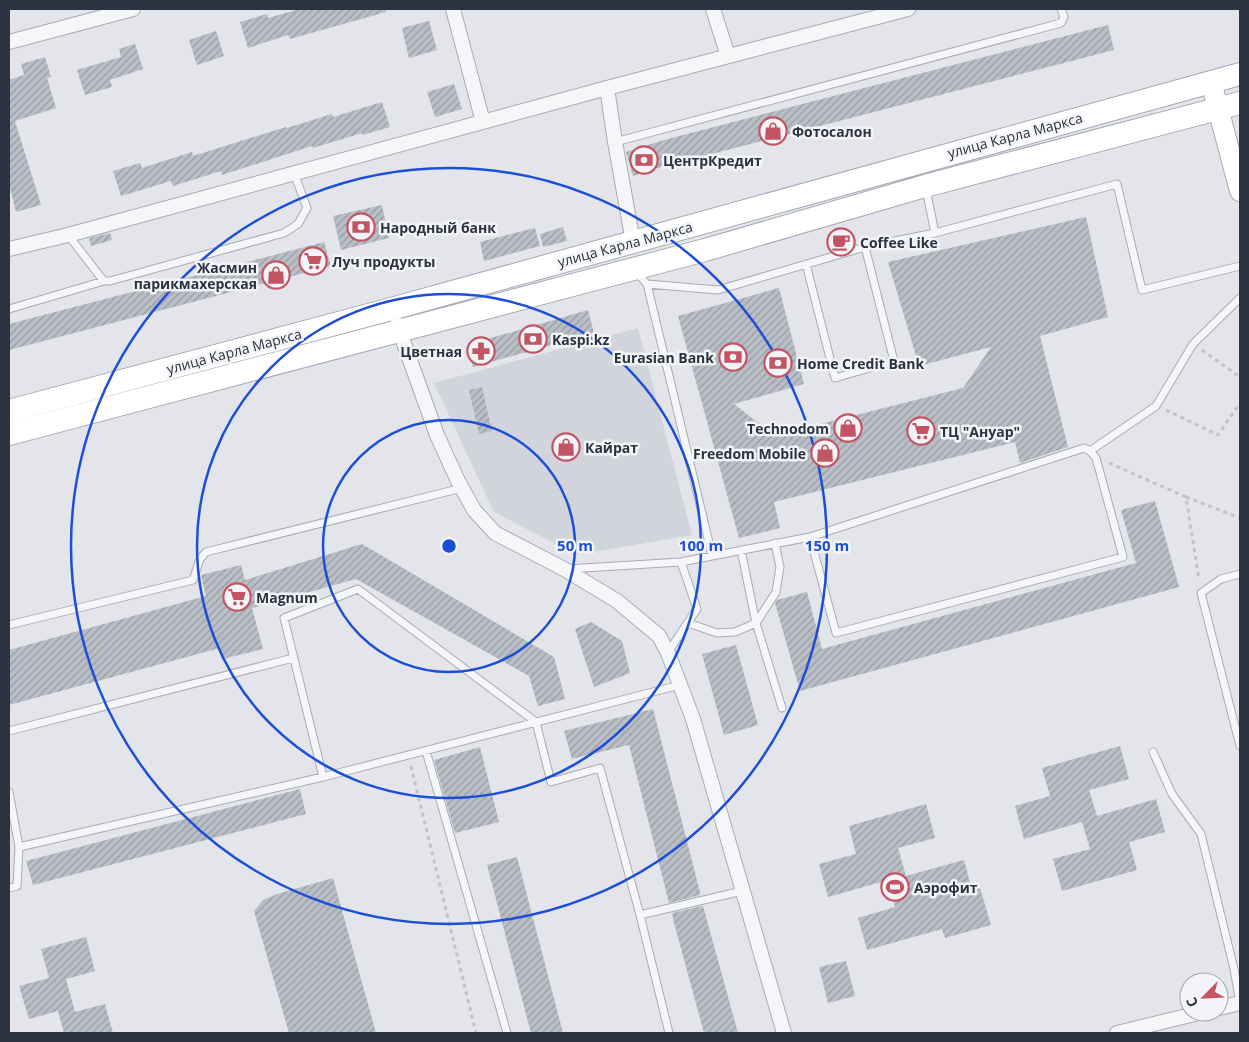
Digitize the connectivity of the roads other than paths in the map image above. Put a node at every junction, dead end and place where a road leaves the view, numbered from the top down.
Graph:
1 (133, 9) edge
2 (453, 9) edge
3 (713, 9) edge
4 (908, 9) edge
5 (1062, 9) edge
6 (9, 42) edge
7 (728, 56) junction
8 (1240, 74) edge
9 (1211, 82) junction
10 (607, 88) junction
11 (1240, 103) edge
12 (1218, 109) junction
13 (483, 122) junction
14 (614, 142) junction
15 (294, 173) junction
16 (925, 186) junction
17 (1240, 191) edge
18 (935, 232) junction
19 (68, 235) junction
20 (633, 242) junction
21 (865, 247) junction
22 (9, 249) edge
23 (806, 264) junction
24 (1240, 266) edge
25 (640, 276) junction
26 (104, 280) junction
27 (1240, 298) edge
28 (9, 309) edge
29 (391, 309) junction
30 (400, 331) junction
31 (9, 411) edge
32 (9, 434) edge
33 (1090, 451) junction
34 (462, 488) junction
35 (810, 537) junction
36 (775, 544) junction
37 (741, 550) junction
38 (712, 555) junction
39 (681, 562) junction
40 (564, 569) junction
41 (1240, 574) edge
42 (688, 623) junction
43 (756, 623) junction
44 (9, 625) edge
45 (668, 653) junction
46 (294, 658) junction
47 (680, 685) junction
48 (782, 708) dead end
49 (536, 722) junction
50 (9, 731) edge
51 (1240, 746) edge
52 (426, 751) junction
53 (1153, 752) dead end
54 (323, 777) junction
55 (9, 792) edge
56 (19, 847) junction
57 (9, 888) edge
58 (742, 891) junction
59 (640, 915) junction
60 (1240, 1003) edge
61 (1179, 1018) edge
62 (507, 1033) edge
63 (669, 1033) edge
64 (784, 1033) edge
65 (1117, 1033) edge

1 - 6 street
2 - 13 street
3 - 7 street
4 - 7 street
5 - 14 lane
7 - 10 street
8 - 9 main road, улица Карла Маркса
9 - 12 street
9 - 20 main road, улица Карла Маркса
10 - 13 street
10 - 14 street
11 - 12 main road, улица Карла Маркса
12 - 16 main road, улица Карла Маркса
12 - 17 street
13 - 15 street
14 - 20 street
15 - 19 street
15 - 26 lane
16 - 18 lane
16 - 25 main road, улица Карла Маркса
18 - 21 lane
18 - 24 lane
19 - 22 street
19 - 26 lane
20 - 29 main road, улица Карла Маркса
21 - 23 lane
21 - 23 lane
23 - 25 lane
25 - 30 main road, улица Карла Маркса
25 - 38 lane
26 - 28 lane
27 - 33 lane
29 - 30 street
29 - 31 main road, улица Карла Маркса
30 - 32 main road, улица Карла Маркса
30 - 34 street
33 - 35 lane
33 - 35 lane
34 - 40 street
34 - 44 lane
35 - 36 lane
36 - 37 lane
36 - 43 lane
37 - 38 lane
37 - 43 lane
38 - 39 lane
39 - 40 lane
39 - 42 lane
40 - 45 street
41 - 51 lane
42 - 43 lane
42 - 45 lane
43 - 48 lane
45 - 47 street
46 - 49 lane
46 - 50 lane
46 - 54 lane
47 - 49 lane
47 - 58 street
49 - 52 lane
49 - 59 lane
52 - 54 lane
52 - 62 lane
53 - 60 lane
54 - 56 lane
55 - 56 lane
56 - 57 lane
58 - 59 lane
58 - 64 street
59 - 63 lane
61 - 65 street

